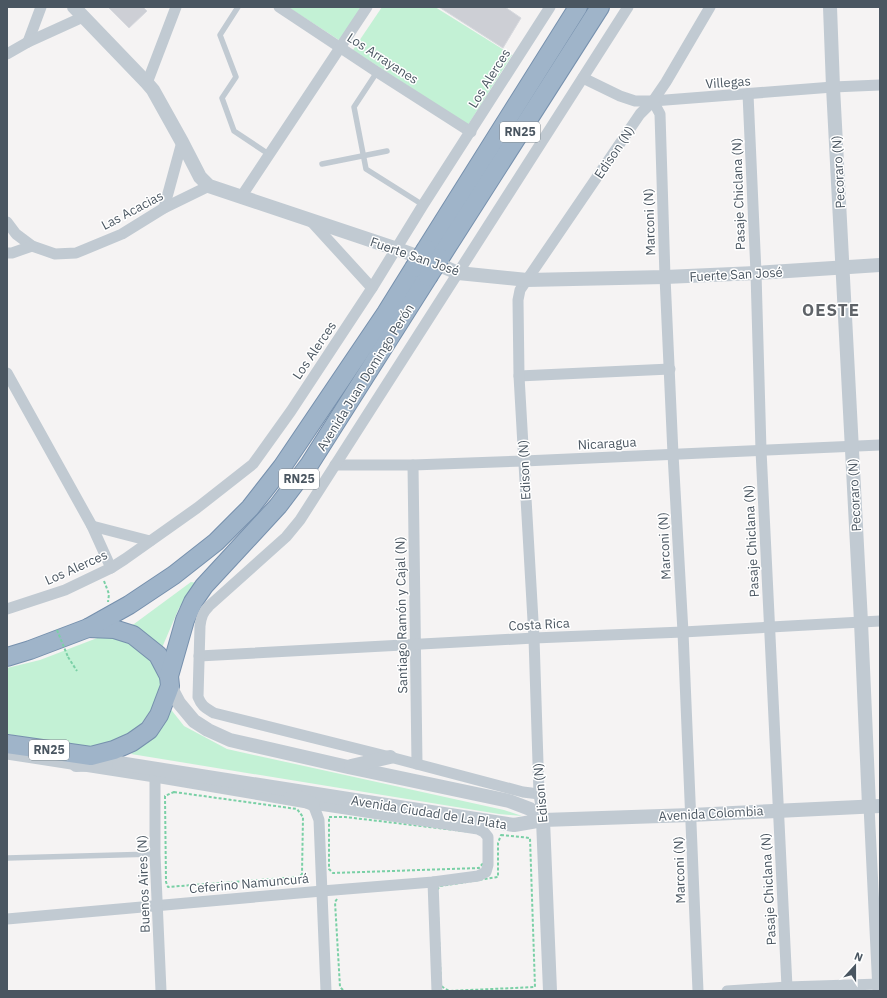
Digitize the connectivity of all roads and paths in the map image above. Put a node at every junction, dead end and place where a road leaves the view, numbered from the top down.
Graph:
1 (41, 7) edge
2 (176, 7) edge
3 (238, 7) edge
4 (279, 7) edge
5 (367, 7) edge
6 (578, 7) edge
7 (600, 7) edge
8 (628, 7) edge
9 (710, 7) edge
10 (830, 7) edge
11 (545, 9) edge
12 (78, 12) edge
13 (28, 42) junction
14 (341, 47) junction
15 (7, 54) edge
16 (377, 72) junction
17 (583, 78) junction
18 (147, 83) junction
19 (880, 85) edge
20 (833, 87) junction
21 (748, 94) junction
22 (653, 101) junction
23 (471, 132) junction
24 (182, 142) junction
25 (388, 152) dead end
26 (270, 155) junction
27 (364, 156) junction
28 (322, 164) dead end
29 (208, 186) junction
30 (241, 197) junction
31 (423, 205) junction
32 (164, 208) junction
33 (309, 220) junction
34 (7, 222) edge
35 (32, 246) junction
36 (396, 249) junction
37 (7, 253) edge
38 (433, 253) junction
39 (880, 266) edge
40 (843, 268) junction
41 (421, 272) junction
42 (458, 273) junction
43 (756, 273) junction
44 (665, 277) junction
45 (527, 280) junction
46 (372, 288) junction
47 (670, 369) junction
48 (7, 373) edge
49 (519, 376) junction
50 (880, 445) edge
51 (852, 446) junction
52 (761, 450) junction
53 (673, 454) junction
54 (524, 461) junction
55 (335, 465) junction
56 (413, 465) junction
57 (92, 526) junction
58 (150, 541) junction
59 (111, 568) junction
60 (100, 573) junction
61 (103, 605) dead end
62 (7, 608) edge
63 (880, 621) edge
64 (861, 622) junction
65 (770, 627) junction
66 (88, 628) junction
67 (57, 630) dead end
68 (683, 632) junction
69 (534, 638) junction
70 (416, 644) junction
71 (199, 656) junction
72 (7, 657) edge
73 (77, 671) dead end
74 (169, 681) junction
75 (7, 744) edge
76 (7, 754) edge
77 (390, 757) junction
78 (83, 761) junction
79 (417, 764) junction
80 (348, 767) junction
81 (154, 777) junction
82 (280, 788) junction
83 (539, 794) junction
84 (313, 804) junction
85 (875, 806) edge
86 (779, 810) junction
87 (690, 815) junction
88 (302, 817) joint
89 (329, 817) dead end
90 (543, 820) junction
91 (482, 832) junction
92 (501, 834) dead end
93 (155, 854) junction
94 (7, 858) edge
95 (437, 884) junction
96 (322, 891) junction
97 (338, 898) dead end
98 (157, 906) junction
99 (7, 919) edge
100 (878, 986) edge
101 (787, 987) junction
102 (161, 991) edge
103 (326, 991) edge
104 (344, 991) edge
105 (437, 991) edge
106 (550, 991) edge
107 (698, 991) edge
108 (727, 991) edge

1 - 13 street
2 - 18 street
3 - 26 lane
4 - 14 street, Los Arrayanes
5 - 14 street
6 - 38 highway, Avenida Juan Domingo Perón / RN25
7 - 38 highway, Avenida Juan Domingo Perón / RN25
8 - 17 street, Avenida Juan Domingo Perón
9 - 22 street, Edison (N)
10 - 20 street, Pecoraro (N)
11 - 23 street, Los Alerces
12 - 13 street
12 - 18 street
13 - 15 street
14 - 16 street, Los Arrayanes
14 - 26 street
16 - 23 street, Los Arrayanes
16 - 27 lane
17 - 22 street, Villegas
17 - 42 street, Avenida Juan Domingo Perón
18 - 24 street
19 - 20 street, Villegas
20 - 21 street, Villegas
20 - 40 street, Pecoraro (N)
21 - 22 street, Villegas
21 - 43 street, Pasaje Chiclana (N)
22 - 44 street, Marconi (N)
22 - 45 street, Edison (N)
23 - 31 street, Los Alerces
24 - 29 street
24 - 32 street
25 - 27 lane
26 - 30 street
27 - 28 lane
27 - 31 lane
29 - 30 street, Fuerte San José
29 - 32 street, Las Acacias
30 - 33 street, Fuerte San José
31 - 36 street, Los Alerces
32 - 35 street, Las Acacias
33 - 36 street, Fuerte San José
33 - 46 street
34 - 35 street, Las Acacias
35 - 37 street
36 - 42 street, Fuerte San José
36 - 46 street, Los Alerces
38 - 41 highway, Avenida Juan Domingo Perón / RN25, bridge
39 - 40 street, Fuerte San José
40 - 43 street, Fuerte San José
40 - 51 street, Pecoraro (N)
41 - 66 highway, Avenida Juan Domingo Perón / RN25
41 - 74 highway, Avenida Juan Domingo Perón / RN25
42 - 45 street, Fuerte San José
42 - 55 street, Avenida Juan Domingo Perón
43 - 44 street, Fuerte San José
43 - 52 street, Pasaje Chiclana (N)
44 - 45 street, Fuerte San José
44 - 47 street, Marconi (N)
45 - 49 street, Edison (N)
46 - 58 street, Los Alerces
47 - 49 street
47 - 53 street, Marconi (N)
48 - 57 street
49 - 54 street, Edison (N)
50 - 51 street, Nicaragua
51 - 52 street, Nicaragua
51 - 64 street, Pecoraro (N)
52 - 53 street, Nicaragua
52 - 65 street, Pasaje Chiclana (N)
53 - 54 street, Nicaragua
53 - 68 street, Marconi (N)
54 - 56 street, Nicaragua
54 - 69 street, Edison (N)
55 - 56 street, Nicaragua
55 - 71 street, Avenida Juan Domingo Perón
56 - 70 street, Santiago Ramón y Cajal (N)
57 - 58 street
57 - 59 street
58 - 59 street, Los Alerces
59 - 60 street, Los Alerces
60 - 61 path
60 - 62 street, Los Alerces
63 - 64 street, Costa Rica
64 - 65 street, Costa Rica
64 - 85 street, Pecoraro (N)
65 - 68 street, Costa Rica
65 - 86 street, Pasaje Chiclana (N)
66 - 72 highway, RN25
66 - 74 highway
67 - 73 path, bridge
68 - 69 street, Costa Rica
68 - 87 street, Marconi (N)
69 - 70 street, Costa Rica
69 - 83 street, Edison (N)
70 - 71 street, Costa Rica
70 - 79 street, Santiago Ramón y Cajal (N)
71 - 77 street, Avenida Juan Domingo Perón
74 - 78 highway, Avenida Juan Domingo Perón / RN25
74 - 80 street, Avenida Ciudad de La Plata
75 - 78 highway, Avenida Ciudad de La Plata / RN25
76 - 78 street, Avenida Ciudad de La Plata
77 - 79 street
77 - 80 street
78 - 81 street, Avenida Ciudad de La Plata
78 - 82 street, Avenida Ciudad de La Plata
79 - 83 street
80 - 90 street, Avenida Ciudad de La Plata
81 - 84 street, Avenida Ciudad de La Plata
81 - 93 street, Buenos Aires (N)
82 - 84 street
82 - 90 street, Avenida Ciudad de La Plata
83 - 90 street, Edison (N)
84 - 91 street, Avenida Ciudad de La Plata
84 - 96 street
85 - 86 street, Avenida Colombia
85 - 100 street, Pecoraro (N)
86 - 87 street, Avenida Colombia
86 - 101 street, Pasaje Chiclana (N)
87 - 90 street, Avenida Colombia
87 - 107 street, Marconi (N)
88 - 88 path
89 - 91 path
90 - 106 street, Edison (N)
91 - 95 street, Ceferino Namuncurá
92 - 95 path
93 - 94 lane
93 - 98 street, Buenos Aires (N)
95 - 96 street, Ceferino Namuncurá
95 - 105 street
96 - 98 street, Ceferino Namuncurá
96 - 103 street
97 - 104 path
98 - 99 street, Ceferino Namuncurá
98 - 102 street, Buenos Aires (N)
100 - 101 street
101 - 108 street

